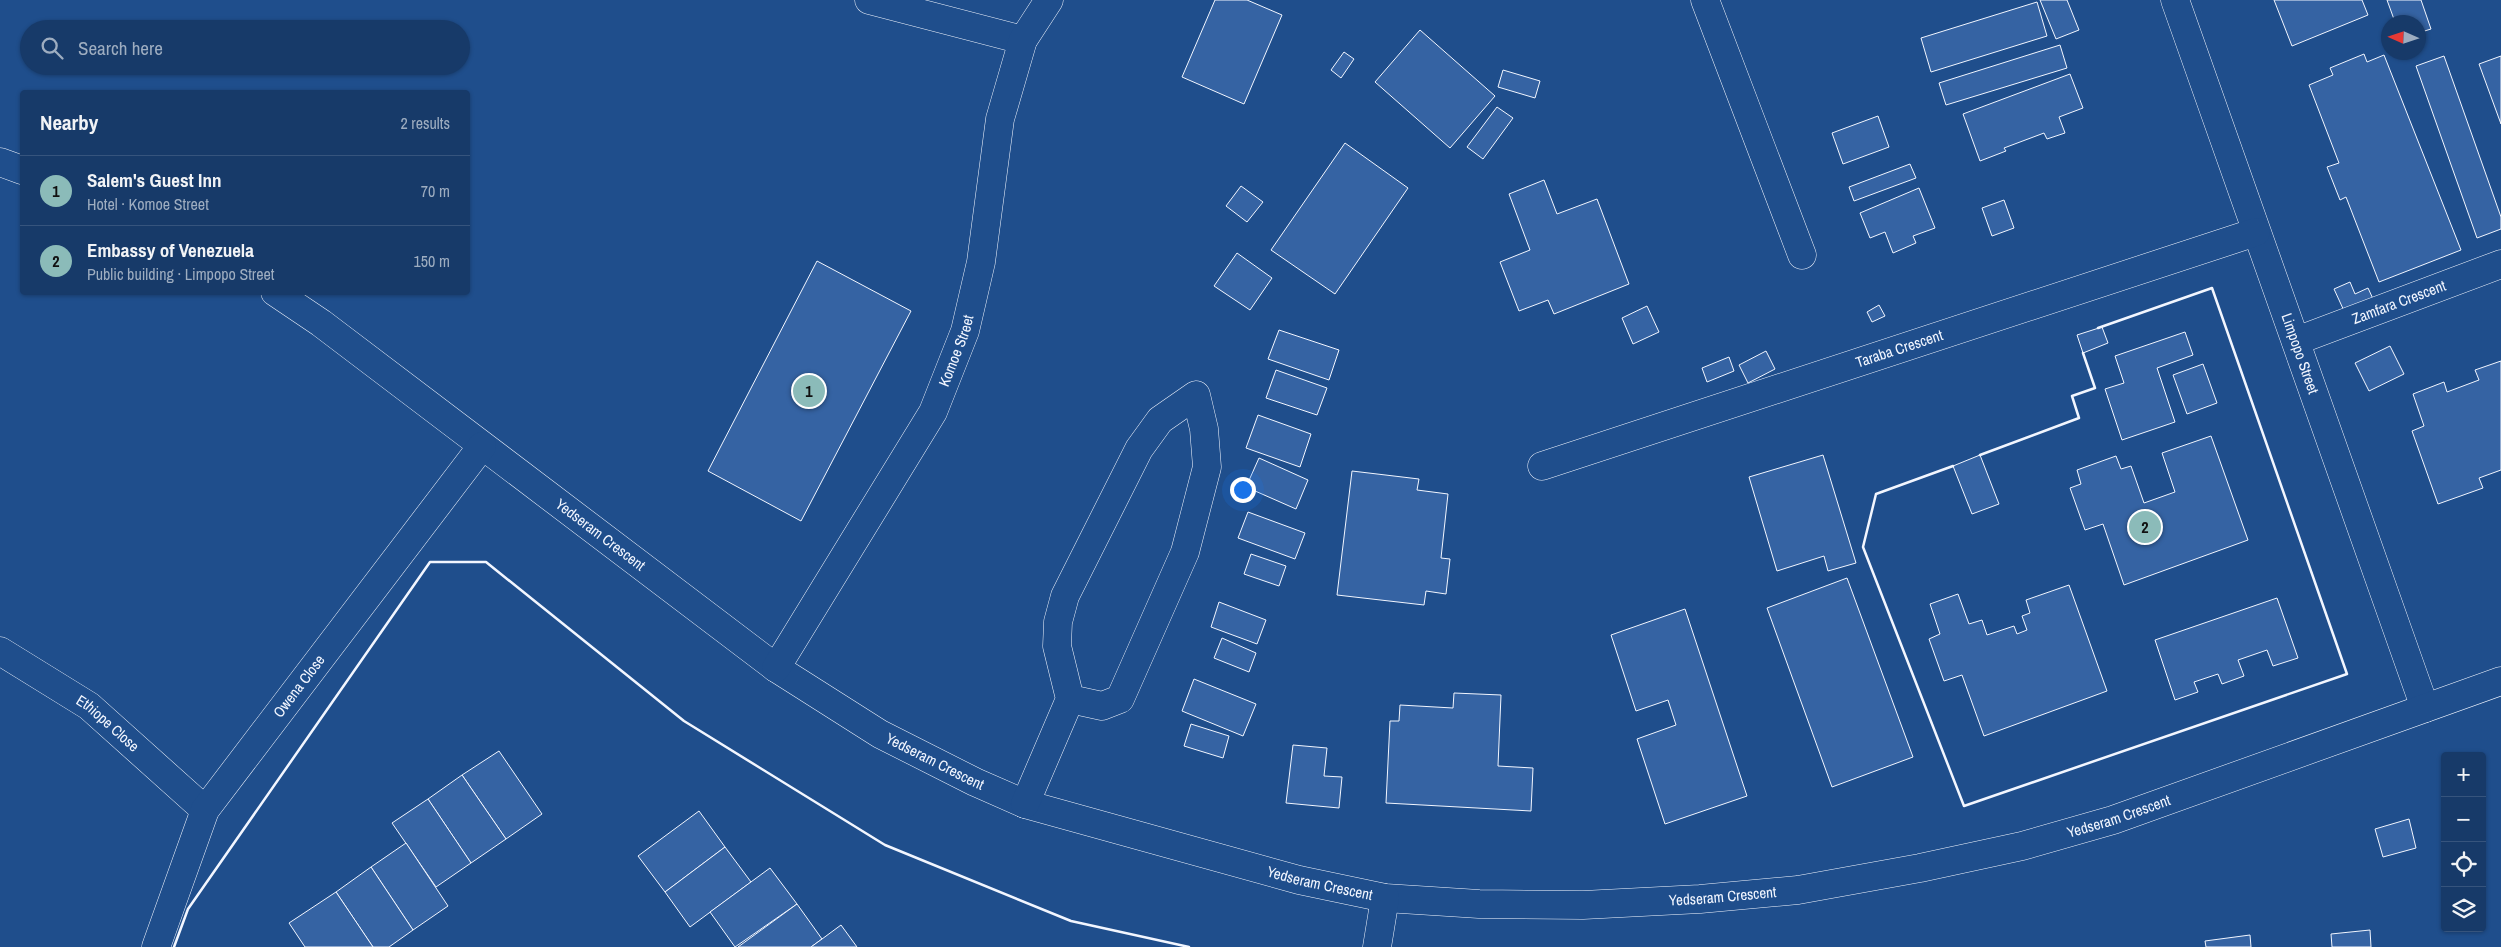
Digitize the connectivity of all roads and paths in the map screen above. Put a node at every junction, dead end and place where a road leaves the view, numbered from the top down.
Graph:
1 (869, 0) edge
2 (1049, 0) edge
3 (1705, 0) edge
4 (2175, 0) edge
5 (1023, 40) junction
6 (0, 162) edge
7 (20, 169) edge
8 (2256, 232) junction
9 (1802, 255) dead end
10 (2501, 264) edge
11 (279, 295) edge
12 (2296, 341) junction
13 (482, 446) junction
14 (1542, 466) dead end
15 (0, 651) edge
16 (776, 668) junction
17 (2501, 681) edge
18 (1070, 699) junction
19 (2425, 708) junction
20 (1025, 804) junction
21 (205, 810) junction
22 (1385, 898) junction
23 (156, 947) edge
24 (1376, 947) edge

1 - 5 street
2 - 5 street, Komoe Street
3 - 9 street
4 - 8 street, Limpopo Street
5 - 16 street, Komoe Street
6 - 7 street
8 - 12 street, Limpopo Street
8 - 14 street, Taraba Crescent
10 - 12 street, Zamfara Crescent
11 - 13 street, Yedseram Crescent
12 - 19 street, Limpopo Street
13 - 16 street, Yedseram Crescent
13 - 21 street, Owena Close
15 - 21 street, Ethiope Close
16 - 20 street, Yedseram Crescent
17 - 19 street, Yedseram Crescent
18 - 18 street
18 - 20 street
19 - 22 street, Yedseram Crescent
20 - 22 street, Yedseram Crescent
21 - 23 street, Owena Close
22 - 24 street

